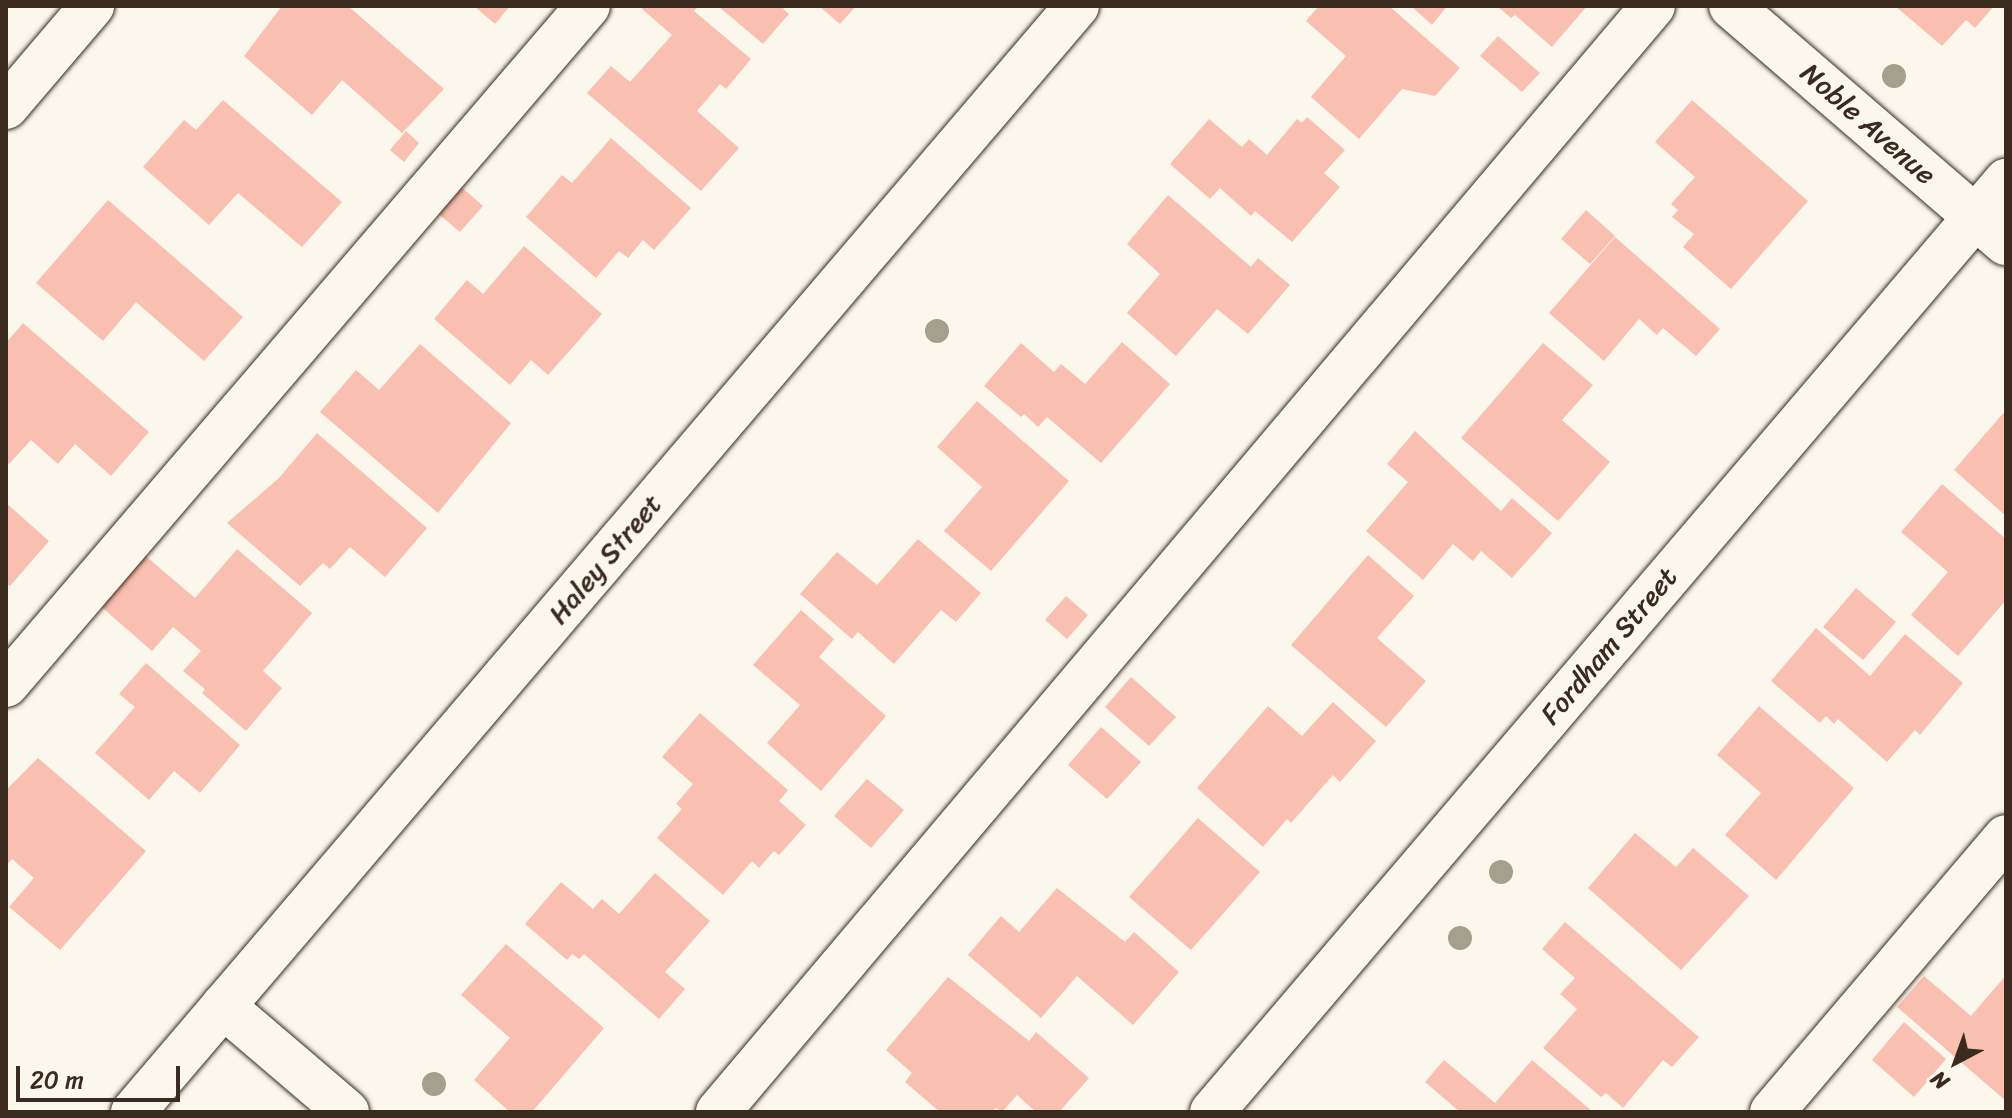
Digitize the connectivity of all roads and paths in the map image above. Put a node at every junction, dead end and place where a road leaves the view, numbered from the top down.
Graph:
1 (92, 6) edge
2 (588, 6) edge
3 (1077, 6) edge
4 (1653, 6) edge
5 (1731, 6) edge
6 (6, 107) edge
7 (2006, 181) edge
8 (1991, 230) edge
9 (6, 685) edge
10 (2006, 837) edge
11 (223, 1006) junction
12 (133, 1112) edge
13 (347, 1112) edge
14 (718, 1112) edge
15 (1212, 1112) edge
16 (1772, 1112) edge

1 - 6 street
2 - 9 street
3 - 11 street, Haley Street
4 - 14 street
5 - 8 street, Noble Avenue
7 - 8 street, Fordham Street
8 - 15 street, Fordham Street
10 - 16 street
11 - 12 street, Haley Street
11 - 13 street

